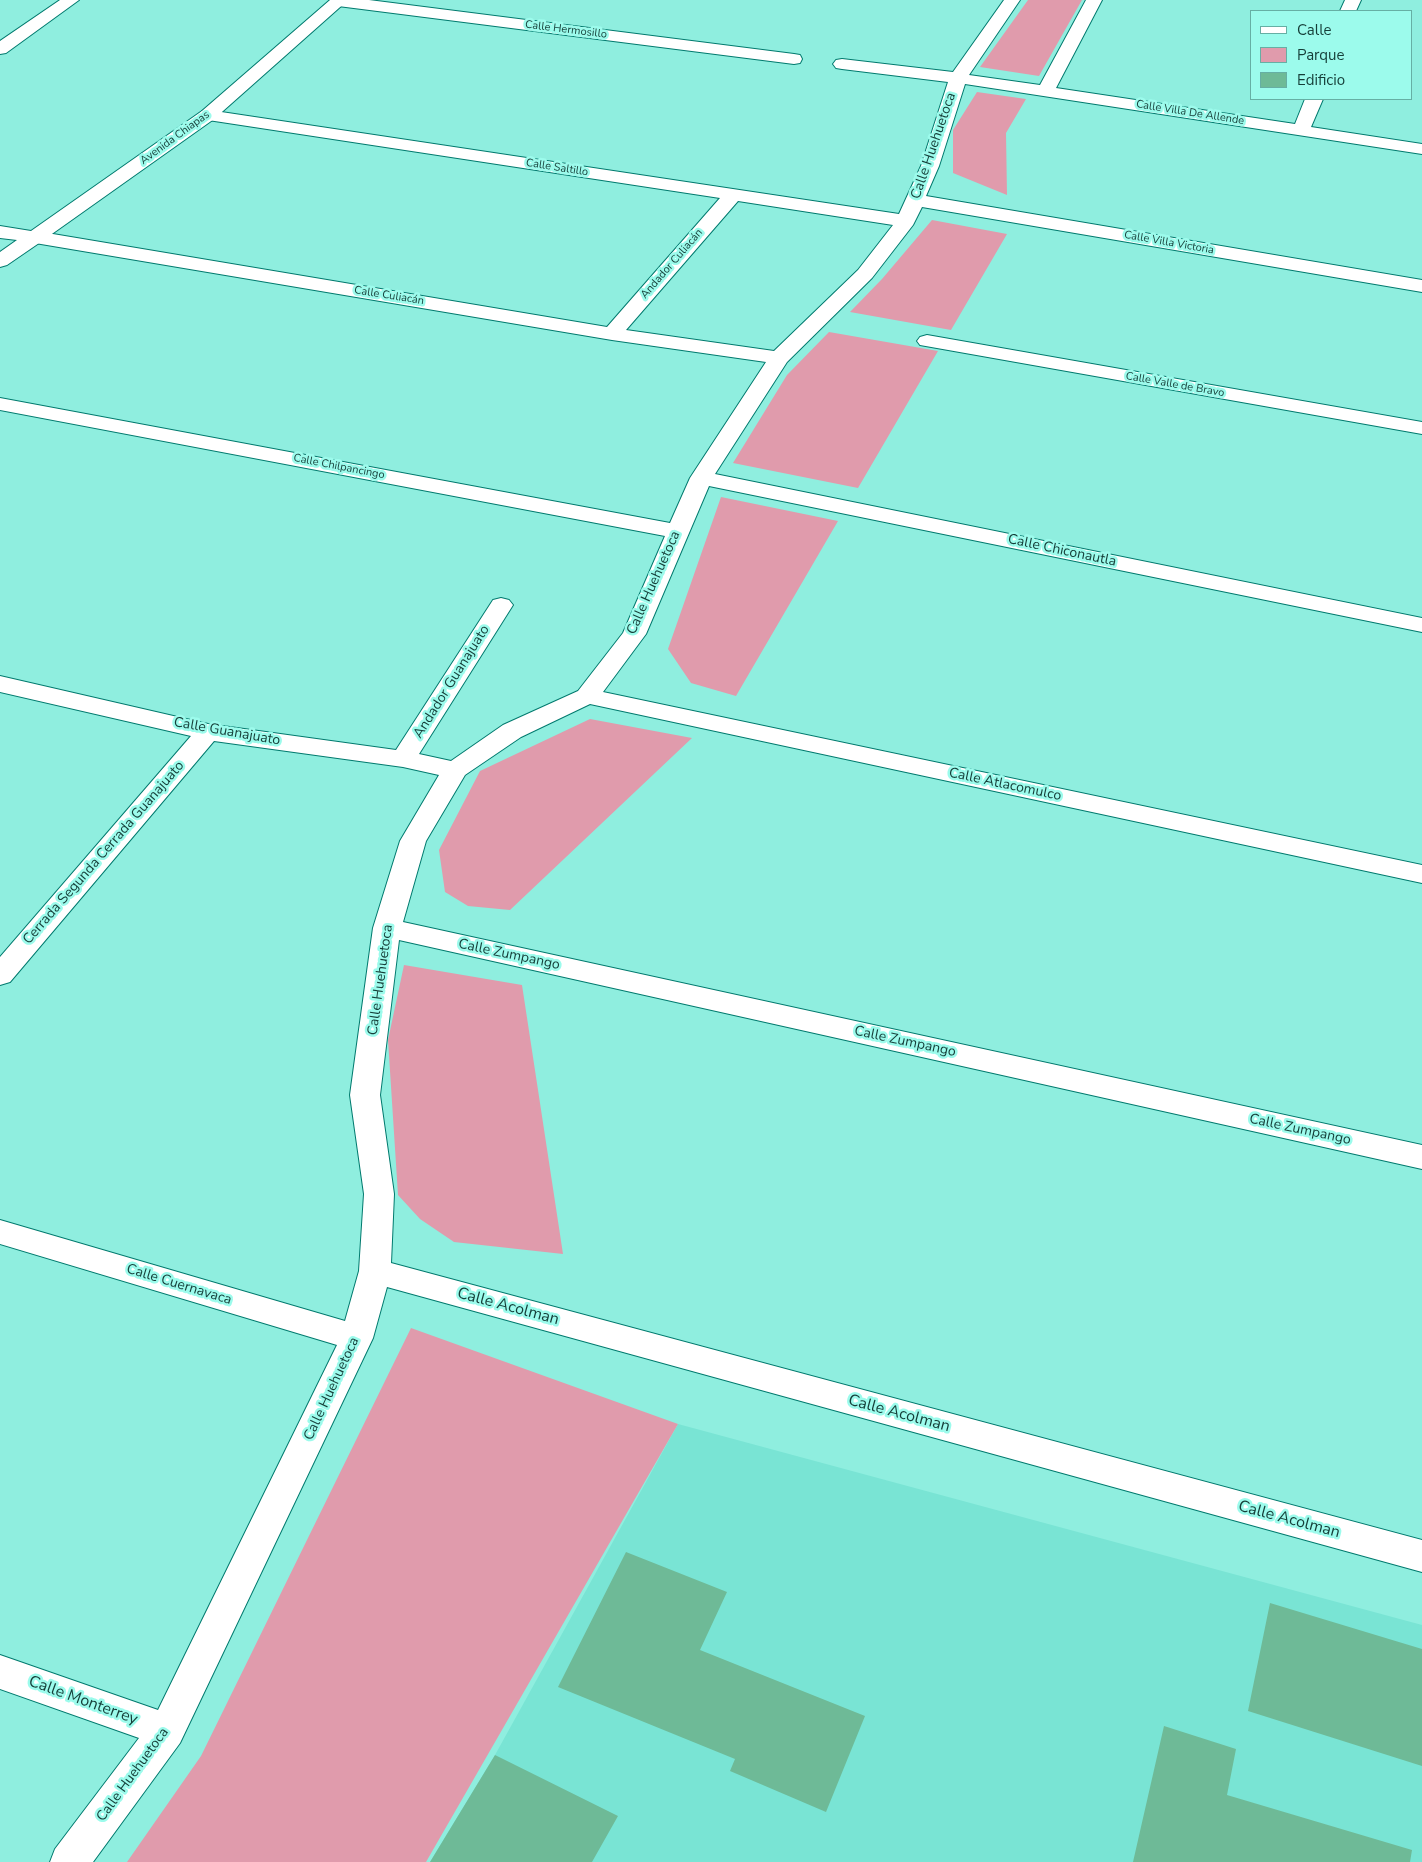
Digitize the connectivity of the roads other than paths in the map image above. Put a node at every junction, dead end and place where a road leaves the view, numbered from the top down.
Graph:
1 (71, 0) edge
2 (1012, 0) edge
3 (1094, 0) edge
4 (339, 1) edge
5 (0, 49) edge
6 (794, 59) dead end
7 (842, 64) dead end
8 (958, 78) junction
9 (1046, 91) junction
10 (1314, 100) edge
11 (208, 115) junction
12 (1301, 130) junction
13 (1422, 149) edge
14 (732, 195) junction
15 (911, 210) junction
16 (0, 232) edge
17 (35, 237) junction
18 (0, 261) edge
19 (1422, 286) edge
20 (612, 334) junction
21 (927, 341) dead end
22 (779, 358) junction
23 (0, 404) edge
24 (1422, 428) edge
25 (701, 478) junction
26 (678, 531) junction
27 (501, 605) dead end
28 (1422, 625) edge
29 (0, 684) edge
30 (587, 696) junction
31 (208, 732) junction
32 (404, 759) junction
33 (456, 770) junction
34 (1422, 874) edge
35 (387, 928) junction
36 (0, 975) edge
37 (1422, 1156) edge
38 (0, 1232) edge
39 (375, 1271) junction
40 (357, 1338) junction
41 (1422, 1556) edge
42 (0, 1672) edge
43 (167, 1731) junction
44 (70, 1862) edge

1 - 5 street
2 - 8 street, Calle Huehuetoca
3 - 9 street
4 - 6 street, Calle Hermosillo
4 - 11 street, Avenida Chiapas
7 - 8 street
8 - 9 street, Calle Villa De Allende
8 - 15 street, Calle Huehuetoca
9 - 12 street, Calle Villa De Allende
10 - 12 street
11 - 14 street, Calle Saltillo
11 - 17 street, Avenida Chiapas
12 - 13 street, Calle Villa De Allende
14 - 15 street, Calle Saltillo
14 - 20 street, Andador Culiacán
15 - 19 street, Calle Villa Victoria
15 - 22 street, Calle Huehuetoca
16 - 17 street, Calle Culiacán
17 - 18 street, Avenida Chiapas
17 - 20 street, Calle Culiacán
20 - 22 street, Calle Culiacán
21 - 24 street, Calle Valle de Bravo
22 - 25 street, Calle Huehuetoca
23 - 26 street, Calle Chilpancingo
25 - 26 street, Calle Huehuetoca
25 - 28 street, Calle Chiconautla
26 - 30 street, Calle Huehuetoca
27 - 32 street, Andador Guanajuato
29 - 31 street, Calle Guanajuato
30 - 33 street, Calle Huehuetoca
30 - 34 street, Calle Atlacomulco
31 - 32 street, Calle Guanajuato
31 - 36 street, Cerrada Segunda Cerrada Guanajuato
32 - 33 street, Calle Guanajuato
33 - 35 street, Calle Huehuetoca
35 - 37 street, Calle Zumpango
35 - 39 street, Calle Huehuetoca
38 - 40 street, Calle Cuernavaca
39 - 40 street, Calle Huehuetoca
39 - 41 street, Calle Acolman
40 - 43 street, Calle Huehuetoca
42 - 43 street, Calle Monterrey
43 - 44 street, Calle Huehuetoca

